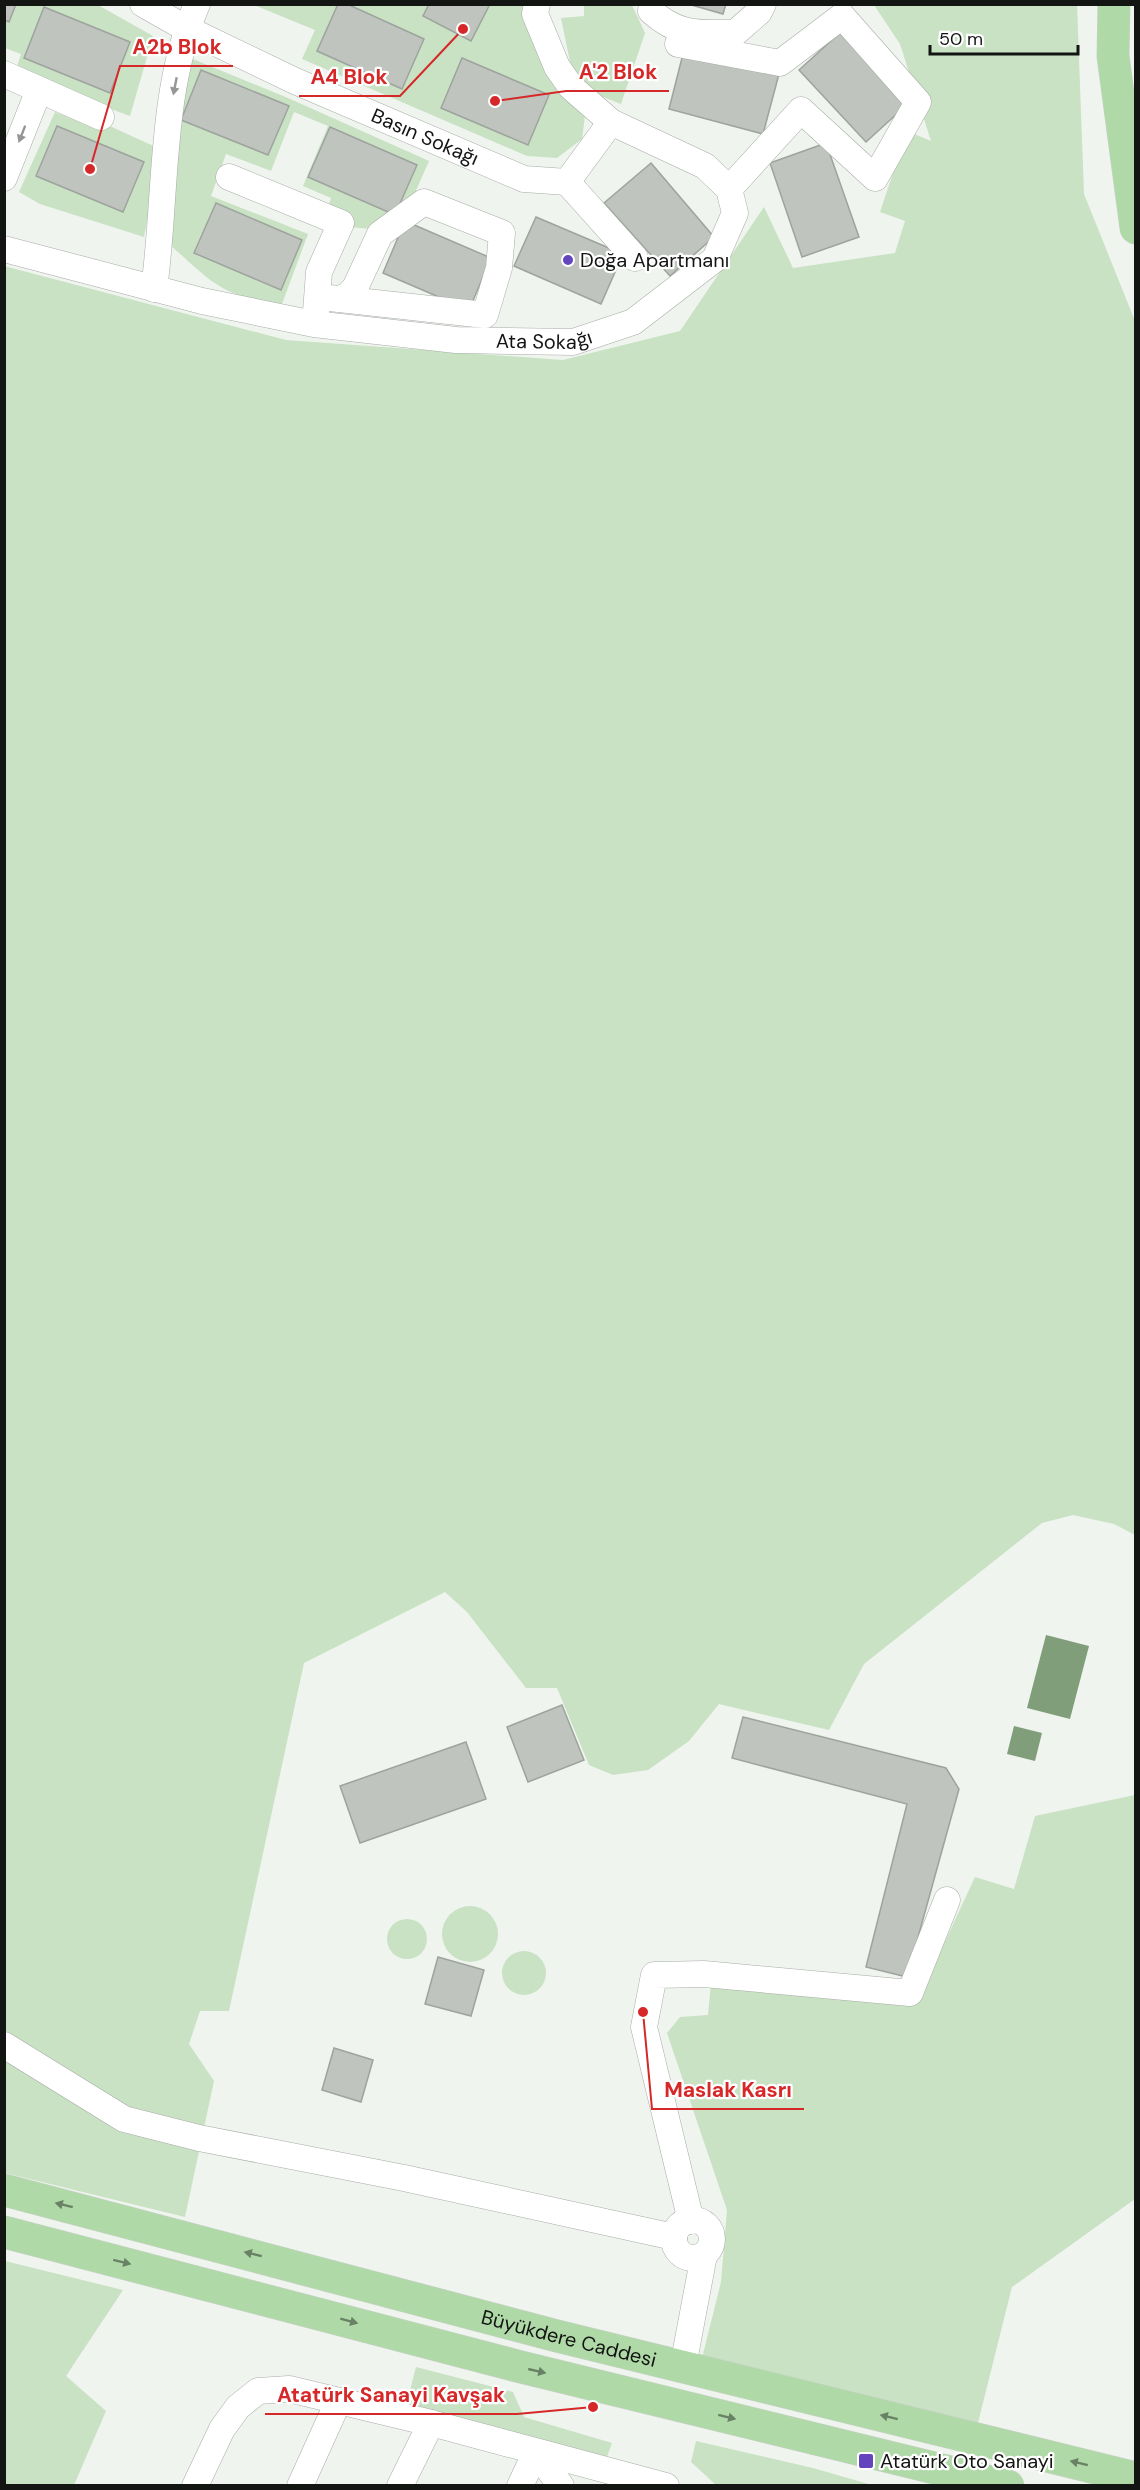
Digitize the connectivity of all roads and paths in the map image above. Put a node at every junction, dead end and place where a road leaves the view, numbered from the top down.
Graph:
1 (143, 4) edge
2 (197, 4) edge
3 (537, 4) edge
4 (652, 4) edge
5 (763, 4) edge
6 (1114, 4) edge
7 (187, 29) junction
8 (678, 44) dead end
9 (4, 74) edge
10 (39, 90) junction
11 (101, 117) dead end
12 (611, 122) junction
13 (229, 177) dead end
14 (4, 178) edge
15 (567, 182) junction
16 (729, 189) junction
17 (1136, 228) edge
18 (4, 249) edge
19 (635, 258) dead end
20 (153, 289) junction
21 (328, 298) junction
22 (314, 324) junction
23 (947, 1900) dead end
24 (4, 2045) edge
25 (4, 2190) edge
26 (682, 2229) junction
27 (4, 2232) edge
28 (257, 2296) junction
29 (429, 2302) junction
30 (683, 2366) junction
31 (339, 2402) junction
32 (431, 2423) junction
33 (537, 2452) junction
34 (891, 2458) junction
35 (1136, 2478) edge
36 (195, 2486) edge
37 (300, 2486) edge
38 (400, 2486) edge
39 (520, 2486) edge
40 (561, 2486) edge
41 (666, 2486) edge
42 (920, 2486) edge
43 (1008, 2486) edge

1 - 7 street, Basın Sokağı
2 - 7 street
3 - 12 street
4 - 5 street
6 - 17 main road
7 - 15 street, Basın Sokağı
7 -> 20 street
8 - 16 street
9 - 10 street
10 - 11 street
10 -> 14 street
12 - 15 street
12 - 16 street
13 - 21 street
15 - 19 street
16 - 22 street, Ata Sokağı
18 - 20 street, Ata Sokağı
20 - 22 street, Ata Sokağı
21 - 21 street
21 - 22 street
23 - 26 street
24 - 26 street
29 -> 25 main road, Büyükdere Caddesi
26 - 30 street
27 -> 28 main road, Büyükdere Caddesi
28 - 29 main road
28 -> 34 main road, Büyükdere Caddesi
29 - 30 main road, Büyükdere Caddesi
35 -> 30 main road, Büyükdere Caddesi
31 - 32 street
31 - 36 street
31 - 37 street
32 - 33 street
32 - 38 street
33 - 39 street
33 - 40 street
33 - 41 street
34 - 42 main road
34 - 43 main road, Büyükdere Caddesi

